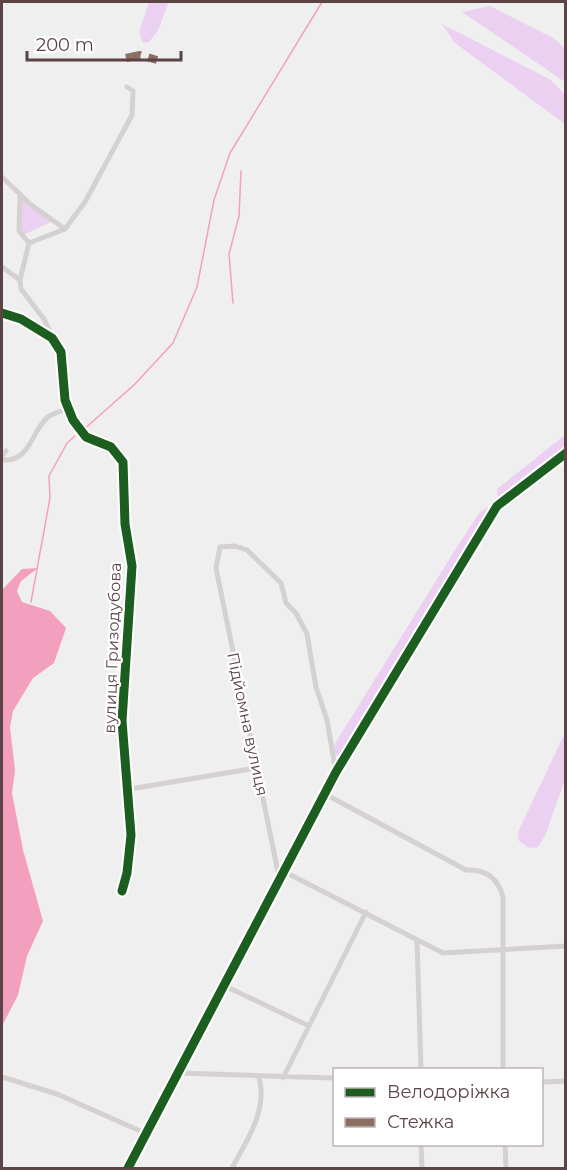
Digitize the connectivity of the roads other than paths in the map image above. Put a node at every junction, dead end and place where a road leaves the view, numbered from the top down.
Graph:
1 (127, 87) dead end
2 (2, 177) edge
3 (20, 194) junction
4 (65, 229) junction
5 (29, 243) junction
6 (2, 267) edge
7 (20, 280) junction
8 (2, 314) edge
9 (52, 338) junction
10 (68, 409) junction
11 (6, 451) dead end
12 (566, 453) edge
13 (2, 458) edge
14 (256, 768) junction
15 (336, 772) junction
16 (130, 789) junction
17 (325, 794) junction
18 (284, 871) junction
19 (279, 879) junction
20 (122, 891) dead end
21 (366, 912) junction
22 (417, 940) junction
23 (566, 946) edge
24 (501, 949) junction
25 (225, 986) junction
26 (309, 1026) junction
27 (421, 1068) edge
28 (503, 1068) edge
29 (179, 1073) junction
30 (2, 1077) edge
31 (259, 1077) junction
32 (283, 1078) junction
33 (333, 1078) edge
34 (566, 1081) edge
35 (543, 1082) edge
36 (147, 1134) junction
37 (421, 1146) edge
38 (505, 1146) edge
39 (128, 1168) edge
40 (232, 1168) edge
41 (422, 1168) edge
42 (506, 1168) edge

1 - 4 street
2 - 3 street
3 - 4 street
3 - 5 street
4 - 5 street
5 - 7 street
6 - 7 street
7 - 9 street
8 - 9 street
9 - 10 street
10 - 13 street
10 - 16 street, вулиця Гризодубова
11 - 13 street
12 - 15 street
14 - 15 street, Підйомна вулиця
14 - 16 street
14 - 19 street, Підйомна вулиця
15 - 17 street
16 - 20 street, вулиця Гризодубова
17 - 18 street
17 - 24 street
18 - 19 street
18 - 21 street
19 - 25 street
21 - 22 street
21 - 26 street
22 - 24 street
22 - 27 street
23 - 24 street
24 - 28 street
25 - 26 street
25 - 29 street
26 - 32 street
29 - 31 street
29 - 36 street
30 - 36 street
31 - 32 street
31 - 40 street
32 - 33 street
34 - 35 street
36 - 39 street
37 - 41 street
38 - 42 street

